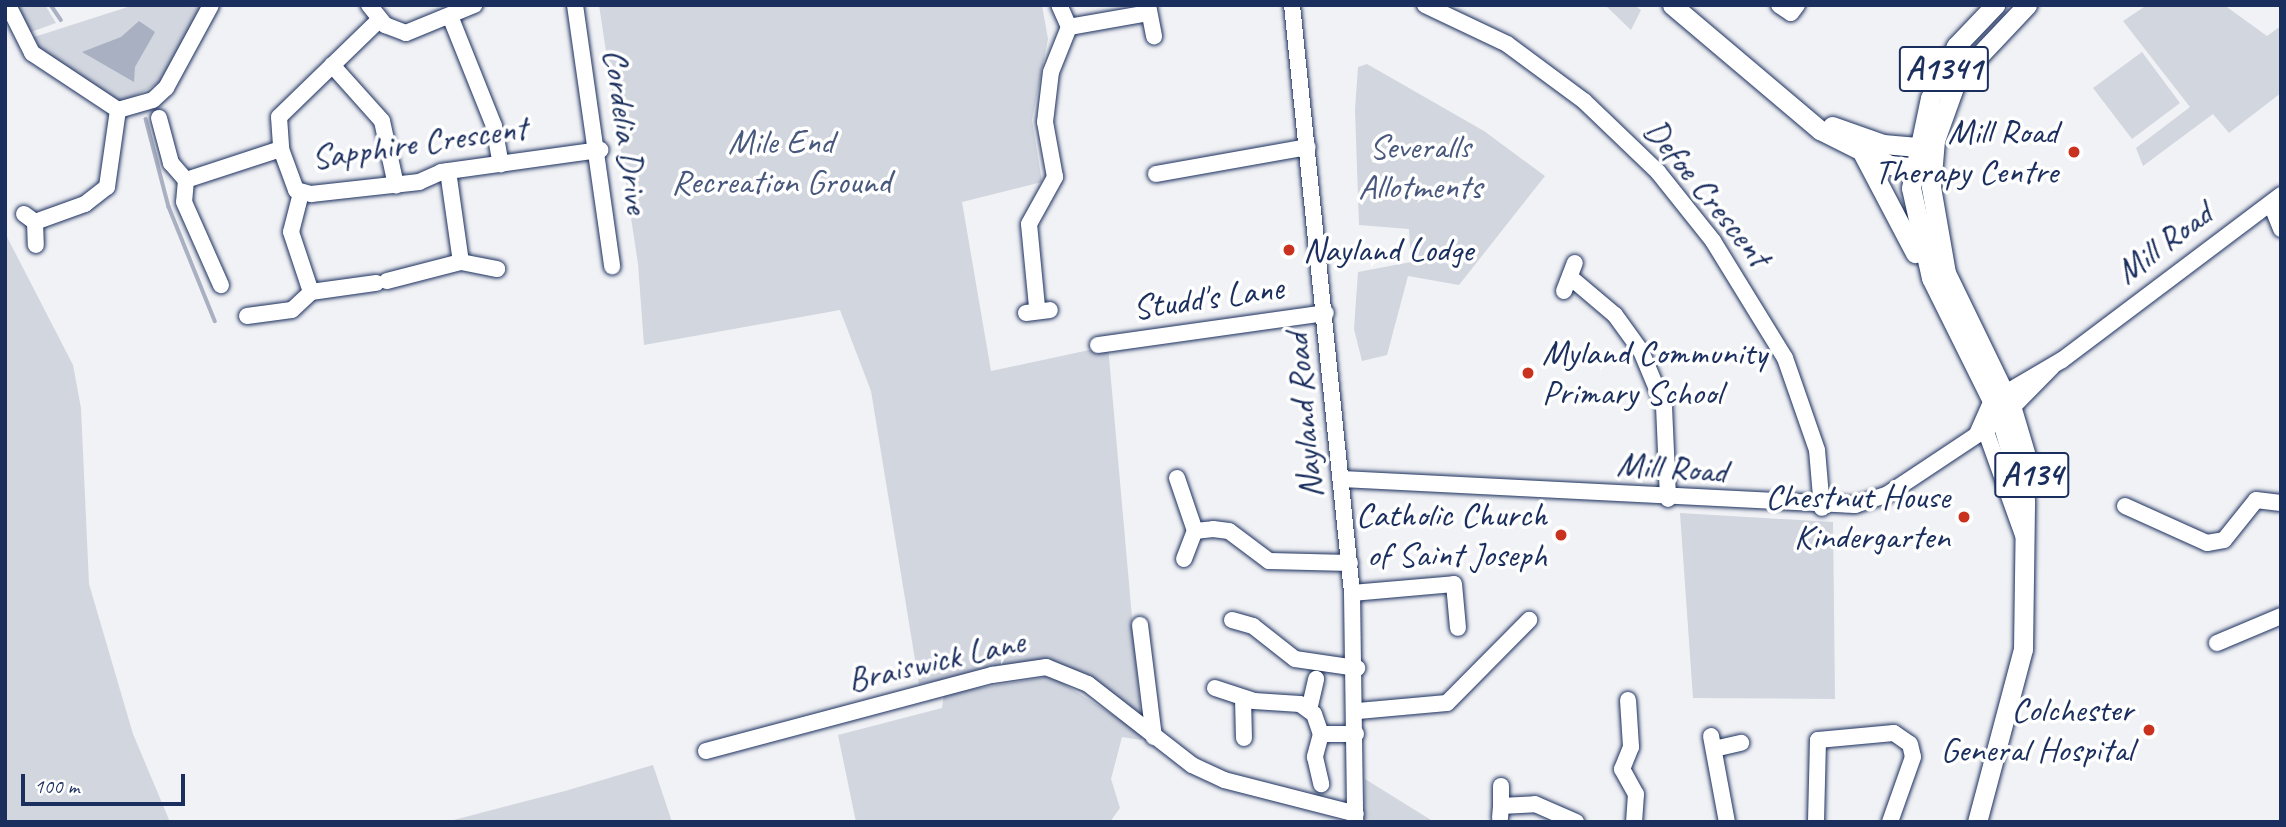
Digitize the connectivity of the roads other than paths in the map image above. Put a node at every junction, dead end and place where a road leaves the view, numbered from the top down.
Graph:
1 (211, 5) edge
2 (369, 5) edge
3 (474, 5) edge
4 (575, 5) edge
5 (1059, 5) edge
6 (1292, 5) edge
7 (1425, 5) edge
8 (1672, 5) edge
9 (1779, 5) edge
10 (1797, 5) edge
11 (1995, 5) edge
12 (2027, 5) edge
13 (1148, 9) edge
14 (8, 10) edge
15 (450, 16) junction
16 (379, 20) junction
17 (1069, 27) junction
18 (1154, 36) dead end
19 (332, 65) junction
20 (1791, 108) junction
21 (118, 110) junction
22 (159, 118) dead end
23 (1308, 147) junction
24 (1925, 148) junction
25 (281, 149) junction
26 (600, 150) junction
27 (1863, 154) junction
28 (501, 164) junction
29 (1922, 169) junction
30 (448, 171) junction
31 (1156, 174) dead end
32 (187, 180) junction
33 (397, 185) junction
34 (301, 192) junction
35 (2276, 200) edge
36 (2281, 229) edge
37 (36, 245) dead end
38 (461, 262) junction
39 (612, 266) dead end
40 (497, 268) dead end
41 (1570, 277) dead end
42 (1931, 278) junction
43 (221, 285) dead end
44 (311, 292) junction
45 (1038, 310) dead end
46 (1326, 313) junction
47 (247, 316) dead end
48 (1098, 345) dead end
49 (1995, 414) junction
50 (1177, 478) dead end
51 (1342, 479) junction
52 (1668, 499) junction
53 (2281, 503) edge
54 (2125, 506) dead end
55 (1822, 508) junction
56 (1195, 531) junction
57 (1184, 559) dead end
58 (1350, 563) junction
59 (1352, 593) junction
60 (2281, 616) edge
61 (1232, 620) dead end
62 (1529, 620) dead end
63 (1140, 625) dead end
64 (1458, 628) dead end
65 (2217, 643) dead end
66 (1357, 668) junction
67 (1316, 679) dead end
68 (1215, 688) dead end
69 (1243, 698) junction
70 (1628, 701) dead end
71 (1309, 710) junction
72 (1358, 711) junction
73 (1321, 734) junction
74 (1356, 734) junction
75 (1154, 737) junction
76 (1244, 738) dead end
77 (1741, 743) dead end
78 (706, 751) dead end
79 (1321, 785) dead end
80 (1500, 786) dead end
81 (1356, 818) edge
82 (1576, 822) edge
83 (1634, 822) edge
84 (1727, 822) edge
85 (1815, 822) edge
86 (1890, 822) edge
87 (1977, 822) edge

1 - 21 street
2 - 16 street
3 - 15 street
4 - 26 street, Cordelia Drive
5 - 17 street
6 - 23 street, Nayland Road
7 - 55 street, Defoe Crescent
8 - 20 main road, A134
9 - 10 street
11 - 24 main road, A1341
12 - 24 main road, A1341
13 - 17 street
13 - 18 street
14 - 21 street
15 - 16 street
15 - 28 street
16 - 19 street, Sapphire Crescent
17 - 45 street
19 - 25 street, Sapphire Crescent
19 - 33 street
20 - 24 main road, A134
20 - 27 main road, A134
21 - 37 street
22 - 32 street
23 - 31 street
23 - 46 street, Nayland Road
24 - 29 main road, A1341
25 - 32 street
25 - 34 street, Sapphire Crescent
26 - 28 street, Sapphire Crescent
26 - 39 street, Cordelia Drive
27 - 29 main road, A134
27 - 42 main road, A134
28 - 30 street, Sapphire Crescent
29 - 42 main road, A134
29 - 49 main road, A134
30 - 33 street, Sapphire Crescent
30 - 38 street
32 - 43 street
33 - 34 street, Sapphire Crescent
34 - 44 street
35 - 36 street
35 - 49 street, Mill Road
38 - 40 street
38 - 44 street
41 - 52 street
42 - 49 main road, A134
44 - 47 street
46 - 48 street, Studd's Lane
46 - 51 street, Nayland Road
49 - 55 street, Mill Road
49 - 87 main road, A134
50 - 56 street
51 - 52 street, Mill Road
51 - 58 street, Nayland Road
52 - 55 street, Mill Road
53 - 54 street
56 - 57 street
56 - 58 street
58 - 59 street, Nayland Road
59 - 64 street
59 - 66 street, Nayland Road
60 - 65 street
61 - 66 street
62 - 72 street
63 - 75 street
66 - 72 street, Nayland Road
67 - 71 street
68 - 69 street
69 - 71 street
69 - 76 street
70 - 83 street
71 - 73 street
72 - 74 street, Nayland Road
73 - 74 street
73 - 79 street
74 - 81 street, Nayland Road
75 - 78 street, Braiswick Lane
75 - 81 street, Braiswick Lane
77 - 84 street
80 - 82 street
85 - 86 street

